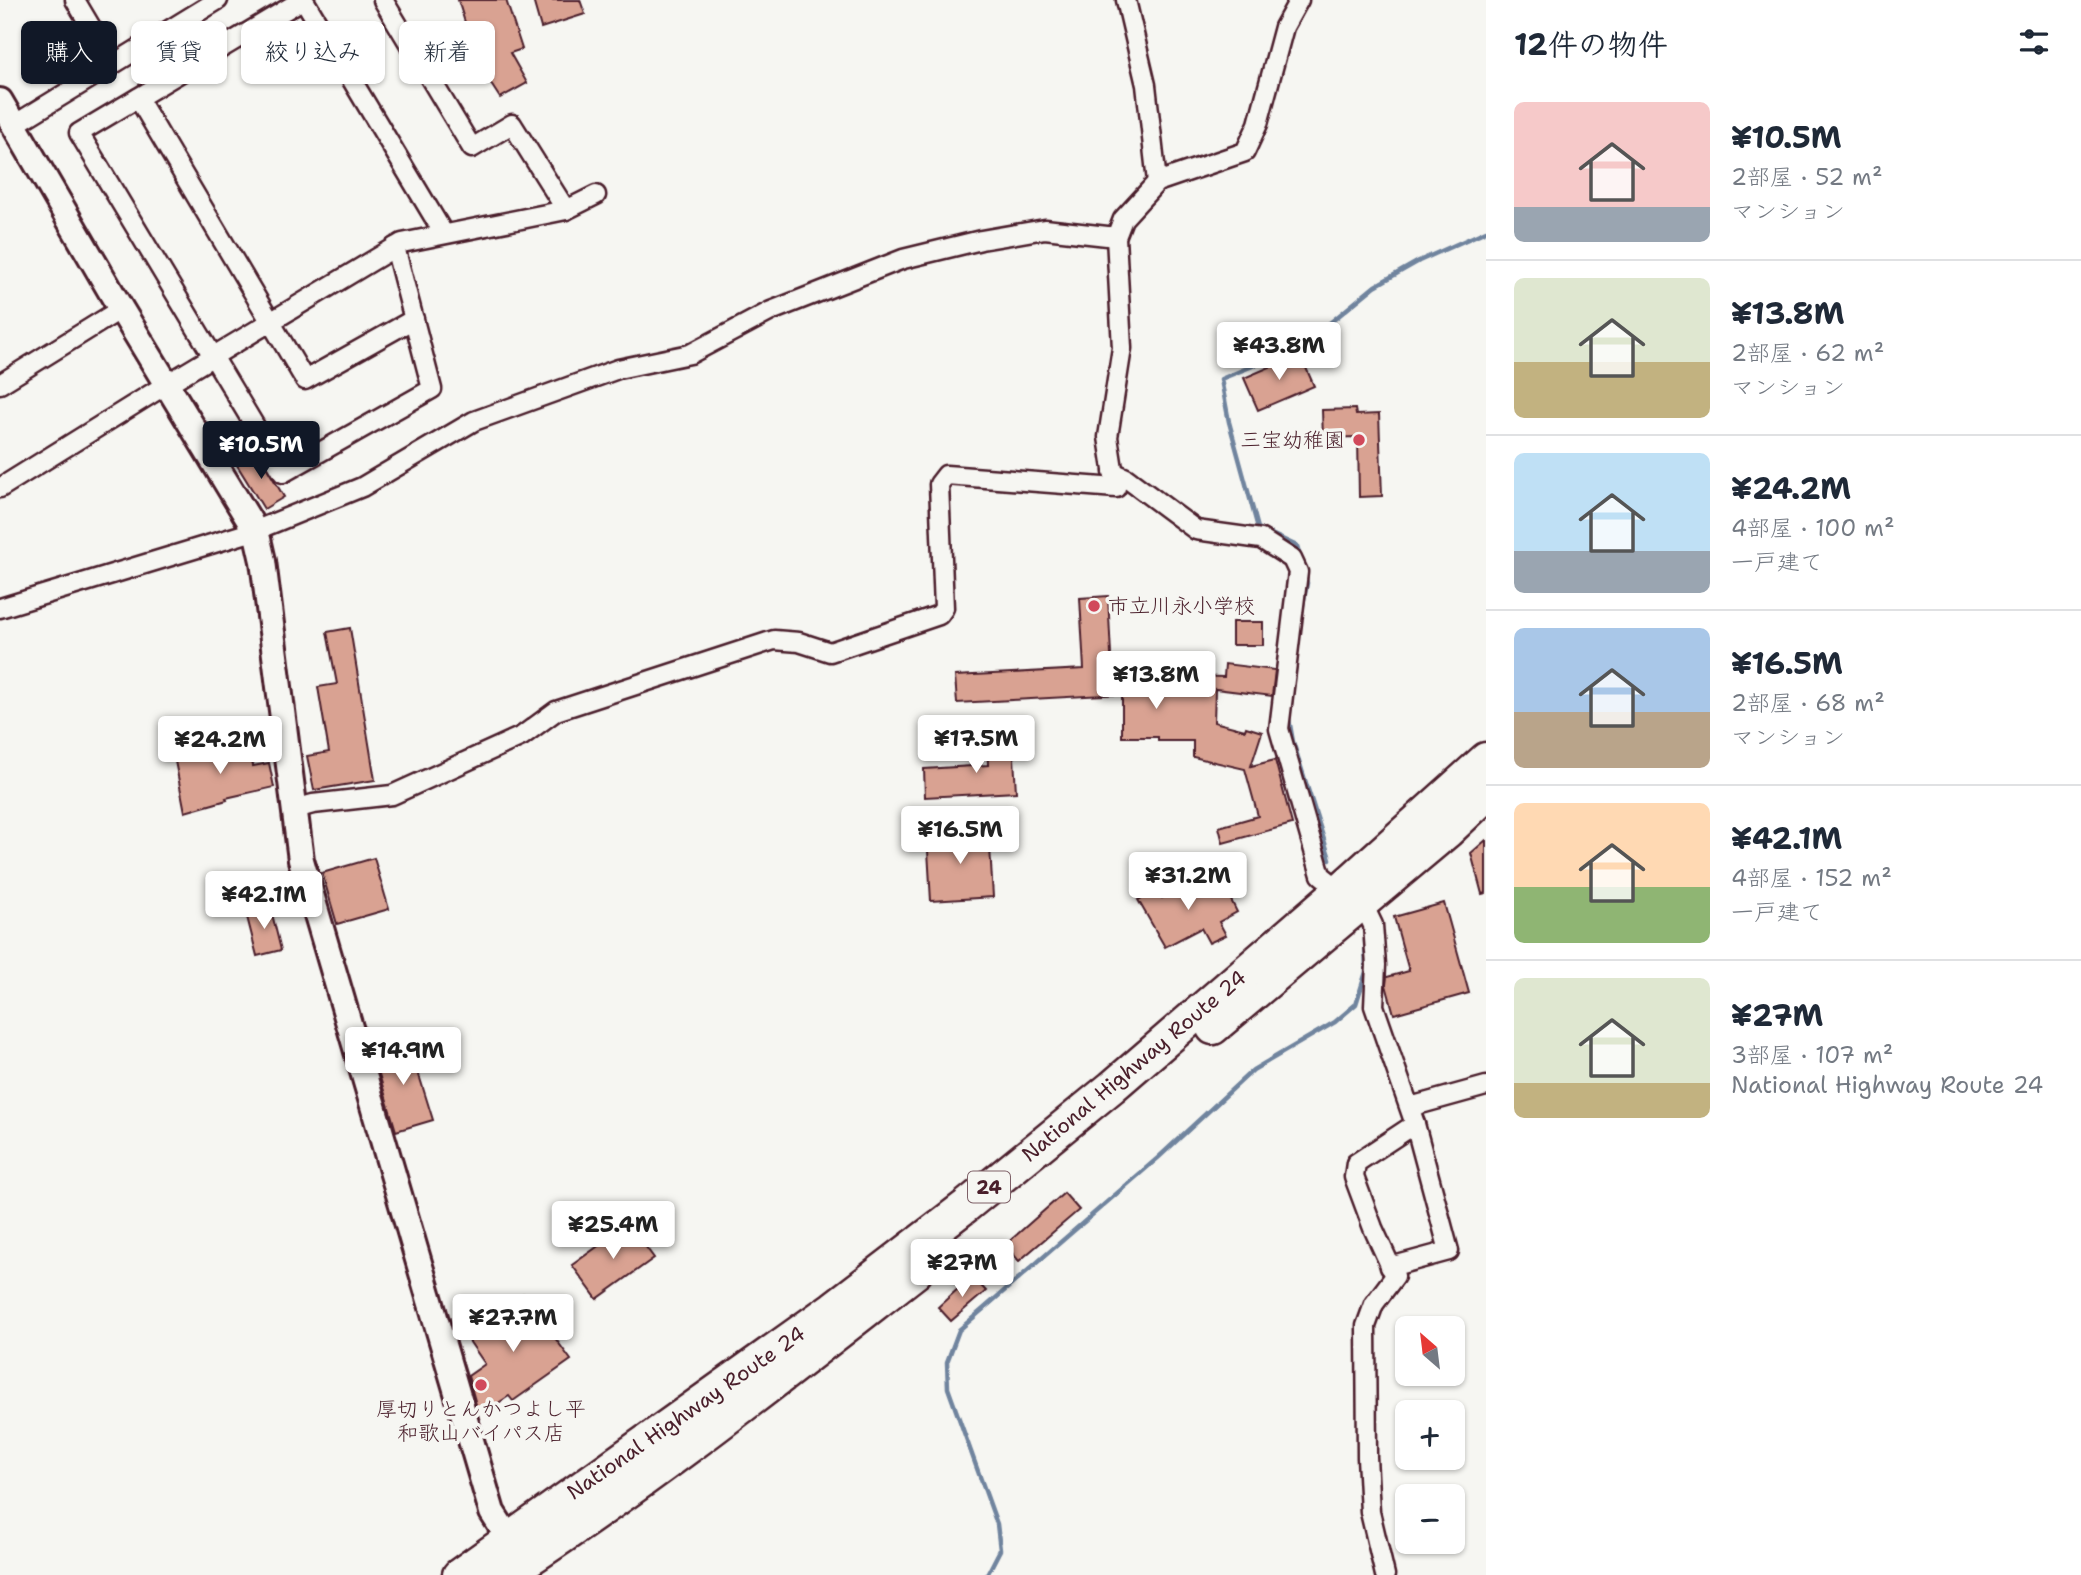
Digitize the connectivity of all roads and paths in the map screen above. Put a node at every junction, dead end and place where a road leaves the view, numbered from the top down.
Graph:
1 (75, 0) edge
2 (218, 0) edge
3 (303, 0) edge
4 (383, 0) edge
5 (1126, 0) edge
6 (1299, 0) edge
7 (87, 21) edge
8 (117, 62) edge
9 (81, 84) edge
10 (138, 98) junction
11 (0, 101) edge
12 (14, 125) junction
13 (1157, 182) junction
14 (596, 195) dead end
15 (566, 210) junction
16 (444, 234) junction
17 (1116, 237) junction
18 (395, 247) junction
19 (121, 309) junction
20 (414, 319) junction
21 (271, 321) junction
22 (212, 356) junction
23 (0, 384) edge
24 (167, 384) junction
25 (1113, 472) junction
26 (0, 488) edge
27 (254, 531) junction
28 (0, 608) edge
29 (285, 729) junction
30 (180, 746) dead end
31 (1486, 759) edge
32 (1486, 796) edge
33 (295, 809) junction
34 (1351, 896) junction
35 (1486, 1086) edge
36 (1413, 1115) junction
37 (1390, 1266) junction
38 (512, 1559) edge
39 (459, 1575) edge
40 (1385, 1575) edge

1 - 7 street
2 - 8 street
3 - 10 street
3 - 16 street
4 - 15 street
5 - 13 street
6 - 13 street
9 - 12 street
10 - 21 street
10 - 22 street
11 - 12 street
12 - 19 street
13 - 17 street
14 - 15 street
15 - 16 street
16 - 18 street
17 - 25 street
17 - 27 street
18 - 20 street
18 - 21 street
19 - 23 street
19 - 24 street
20 - 21 street
20 - 22 street
21 - 22 street
22 - 24 street
24 - 26 street
24 - 27 street
25 - 33 street
25 - 34 street
27 - 28 street
27 - 29 street
29 - 30 street
29 - 33 street
31 - 34 highway, National Highway Route 24 / 24
32 - 34 highway, National Highway Route 24 / 24
33 - 38 street
34 - 36 street
34 - 38 highway, National Highway Route 24 / 24
35 - 36 street
36 - 37 street
36 - 37 street
37 - 40 street
38 - 39 highway, National Highway Route 24 / 24

